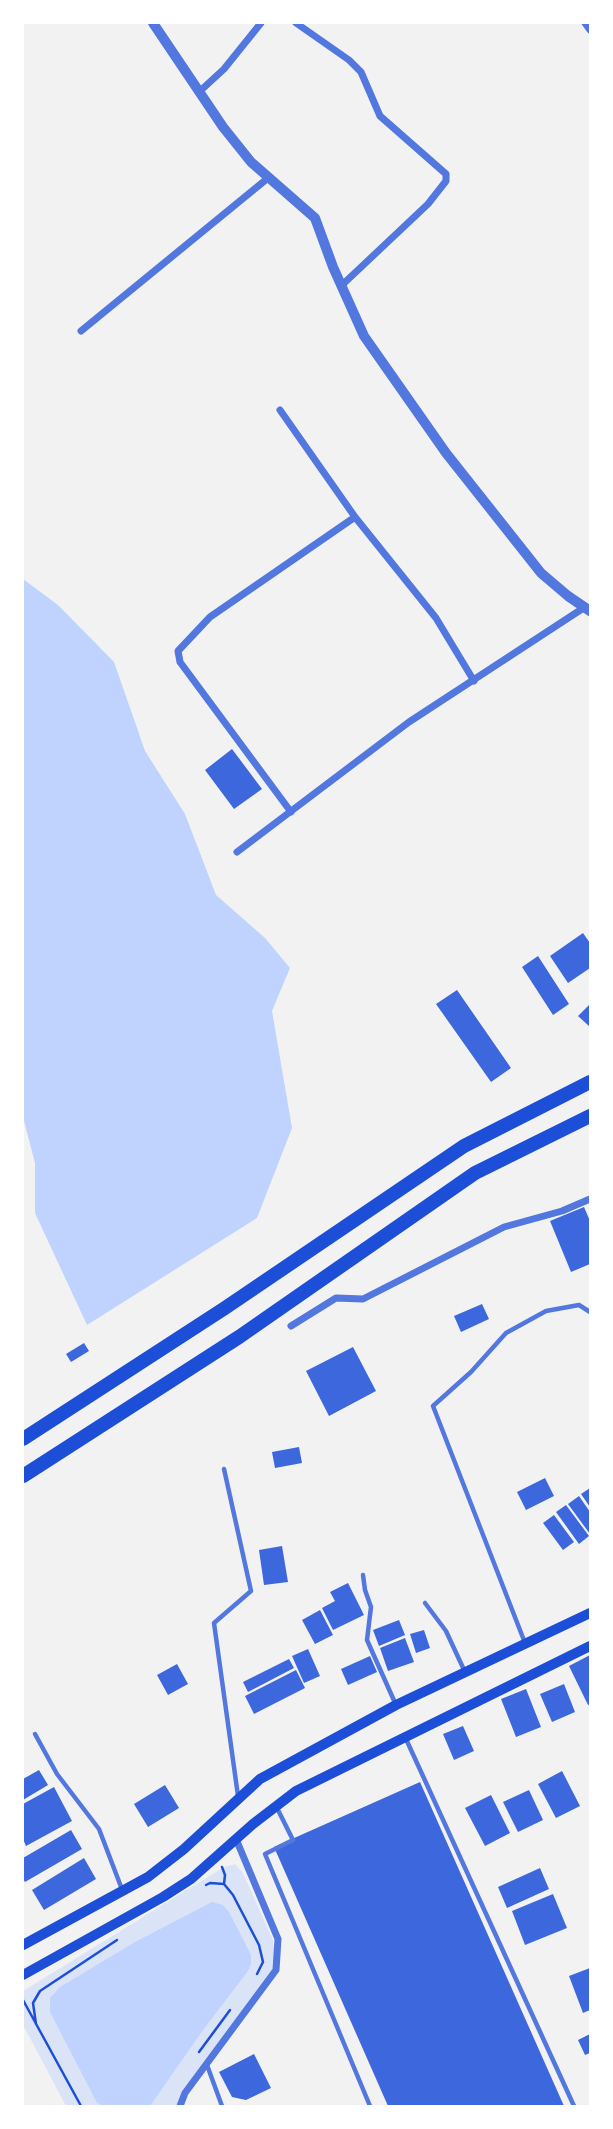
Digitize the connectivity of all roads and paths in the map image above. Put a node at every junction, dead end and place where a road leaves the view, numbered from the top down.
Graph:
1 (153, 23) edge
2 (261, 23) edge
3 (296, 23) edge
4 (585, 23) edge
5 (590, 30) edge
6 (199, 92) junction
7 (268, 178) junction
8 (341, 286) junction
9 (80, 331) dead end
10 (280, 410) dead end
11 (355, 517) junction
12 (587, 609) edge
13 (474, 681) junction
14 (291, 811) junction
15 (237, 852) dead end
16 (590, 1082) edge
17 (590, 1116) edge
18 (590, 1199) edge
19 (590, 1312) edge
20 (291, 1326) dead end
21 (23, 1439) edge
22 (224, 1469) dead end
23 (23, 1476) edge
24 (363, 1575) dead end
25 (425, 1603) dead end
26 (590, 1613) edge
27 (525, 1644) junction
28 (590, 1646) edge
29 (465, 1673) junction
30 (396, 1705) junction
31 (34, 1734) dead end
32 (406, 1739) junction
33 (238, 1797) junction
34 (276, 1806) junction
35 (236, 1839) junction
36 (199, 1889) dead end
37 (123, 1892) junction
38 (125, 1935) dead end
39 (23, 1945) edge
40 (23, 1975) edge
41 (253, 1983) dead end
42 (23, 2000) edge
43 (236, 2003) dead end
44 (227, 2013) dead end
45 (36, 2024) junction
46 (207, 2065) junction
47 (81, 2106) edge
48 (180, 2106) edge
49 (222, 2106) edge
50 (370, 2106) edge
51 (574, 2106) edge

1 - 6 street
2 - 6 street
3 - 8 street
4 - 5 street
6 - 7 street
7 - 8 street
7 - 9 street
8 - 12 street
10 - 11 street
11 - 13 street
11 - 14 street
12 - 13 street
13 - 14 street
14 - 15 street
16 - 21 highway
17 - 23 highway
18 - 20 street
19 - 27 lane
22 - 33 lane
24 - 30 lane
25 - 29 lane
26 - 27 main road
27 - 29 main road
28 - 32 main road
29 - 30 main road
30 - 33 main road
31 - 37 lane
32 - 34 main road
32 - 51 lane
33 - 37 main road
34 - 35 main road
34 - 50 lane
35 - 40 main road
35 - 46 street
36 - 41 path
37 - 39 main road
38 - 45 path
42 - 45 path
43 - 44 path
45 - 47 path
46 - 48 street
46 - 49 lane

